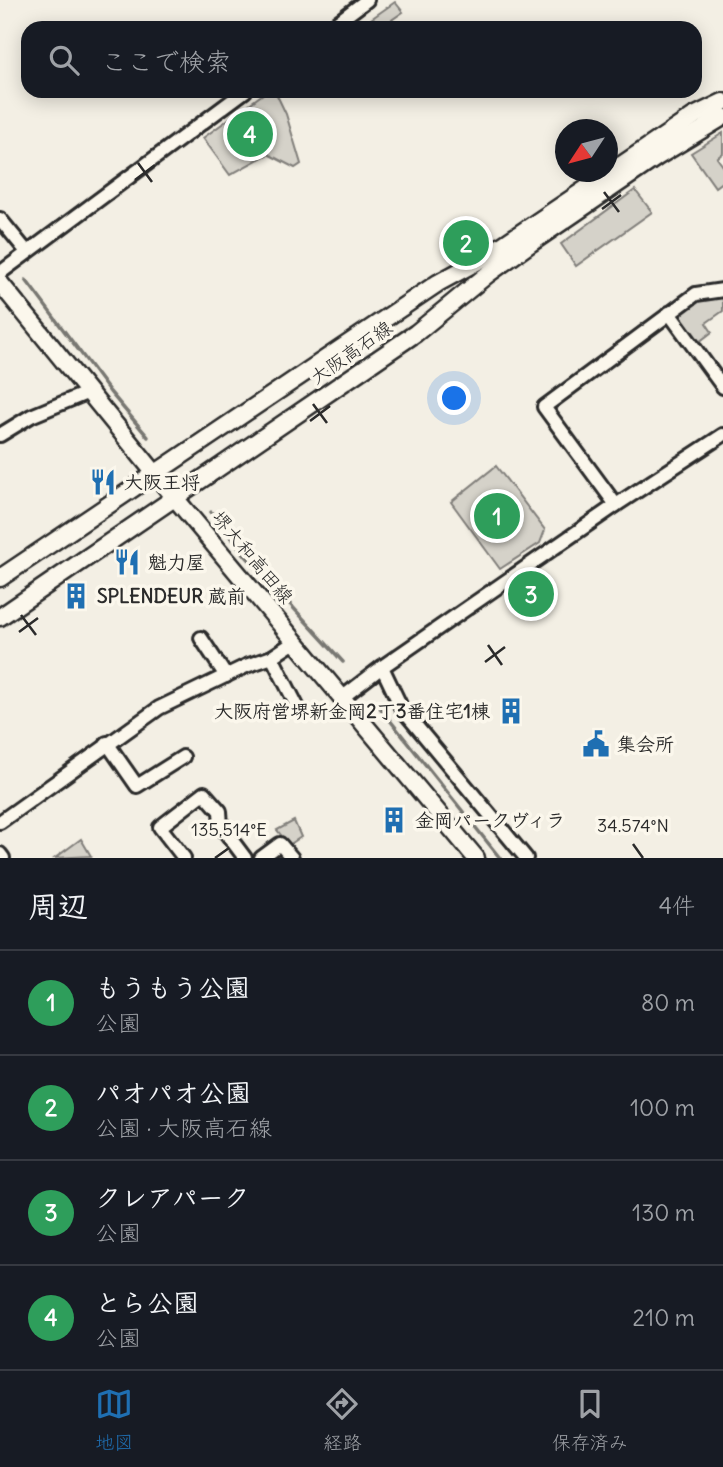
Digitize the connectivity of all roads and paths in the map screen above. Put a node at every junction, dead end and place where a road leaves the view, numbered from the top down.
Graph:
1 (367, 0) edge
2 (339, 21) edge
3 (235, 98) edge
4 (723, 102) edge
5 (723, 117) edge
6 (0, 219) edge
7 (27, 252) junction
8 (0, 272) edge
9 (0, 283) edge
10 (723, 290) edge
11 (669, 313) junction
12 (723, 387) edge
13 (89, 392) junction
14 (0, 435) edge
15 (723, 435) edge
16 (156, 474) junction
17 (175, 498) junction
18 (616, 505) junction
19 (0, 578) edge
20 (0, 617) edge
21 (201, 638) dead end
22 (296, 641) junction
23 (272, 657) junction
24 (382, 667) junction
25 (226, 676) junction
26 (343, 697) junction
27 (299, 710) dead end
28 (107, 743) junction
29 (183, 757) dead end
30 (0, 822) edge
31 (184, 858) edge
32 (245, 858) edge
33 (261, 858) edge
34 (292, 858) edge
35 (475, 858) edge
36 (526, 858) edge

1 - 2 street
3 - 7 street
4 - 16 main road, 大阪高石線
5 - 17 main road, 大阪高石線
6 - 7 street
7 - 8 street
9 - 13 main road, 堺大和高田線
10 - 11 street
11 - 12 street
11 - 18 street
13 - 14 street
13 - 16 main road, 堺大和高田線
15 - 18 street
16 - 17 main road, 堺大和高田線
16 - 19 main road, 大阪高石線
17 - 20 main road, 大阪高石線
17 - 22 main road, 堺大和高田線
18 - 24 street
21 - 25 street
22 - 23 street
22 - 26 main road, 堺大和高田線
23 - 25 street
23 - 27 street
24 - 26 street
24 - 36 street
25 - 28 street
26 - 35 main road, 堺大和高田線
28 - 29 street
28 - 30 street
31 - 32 street
33 - 34 street

